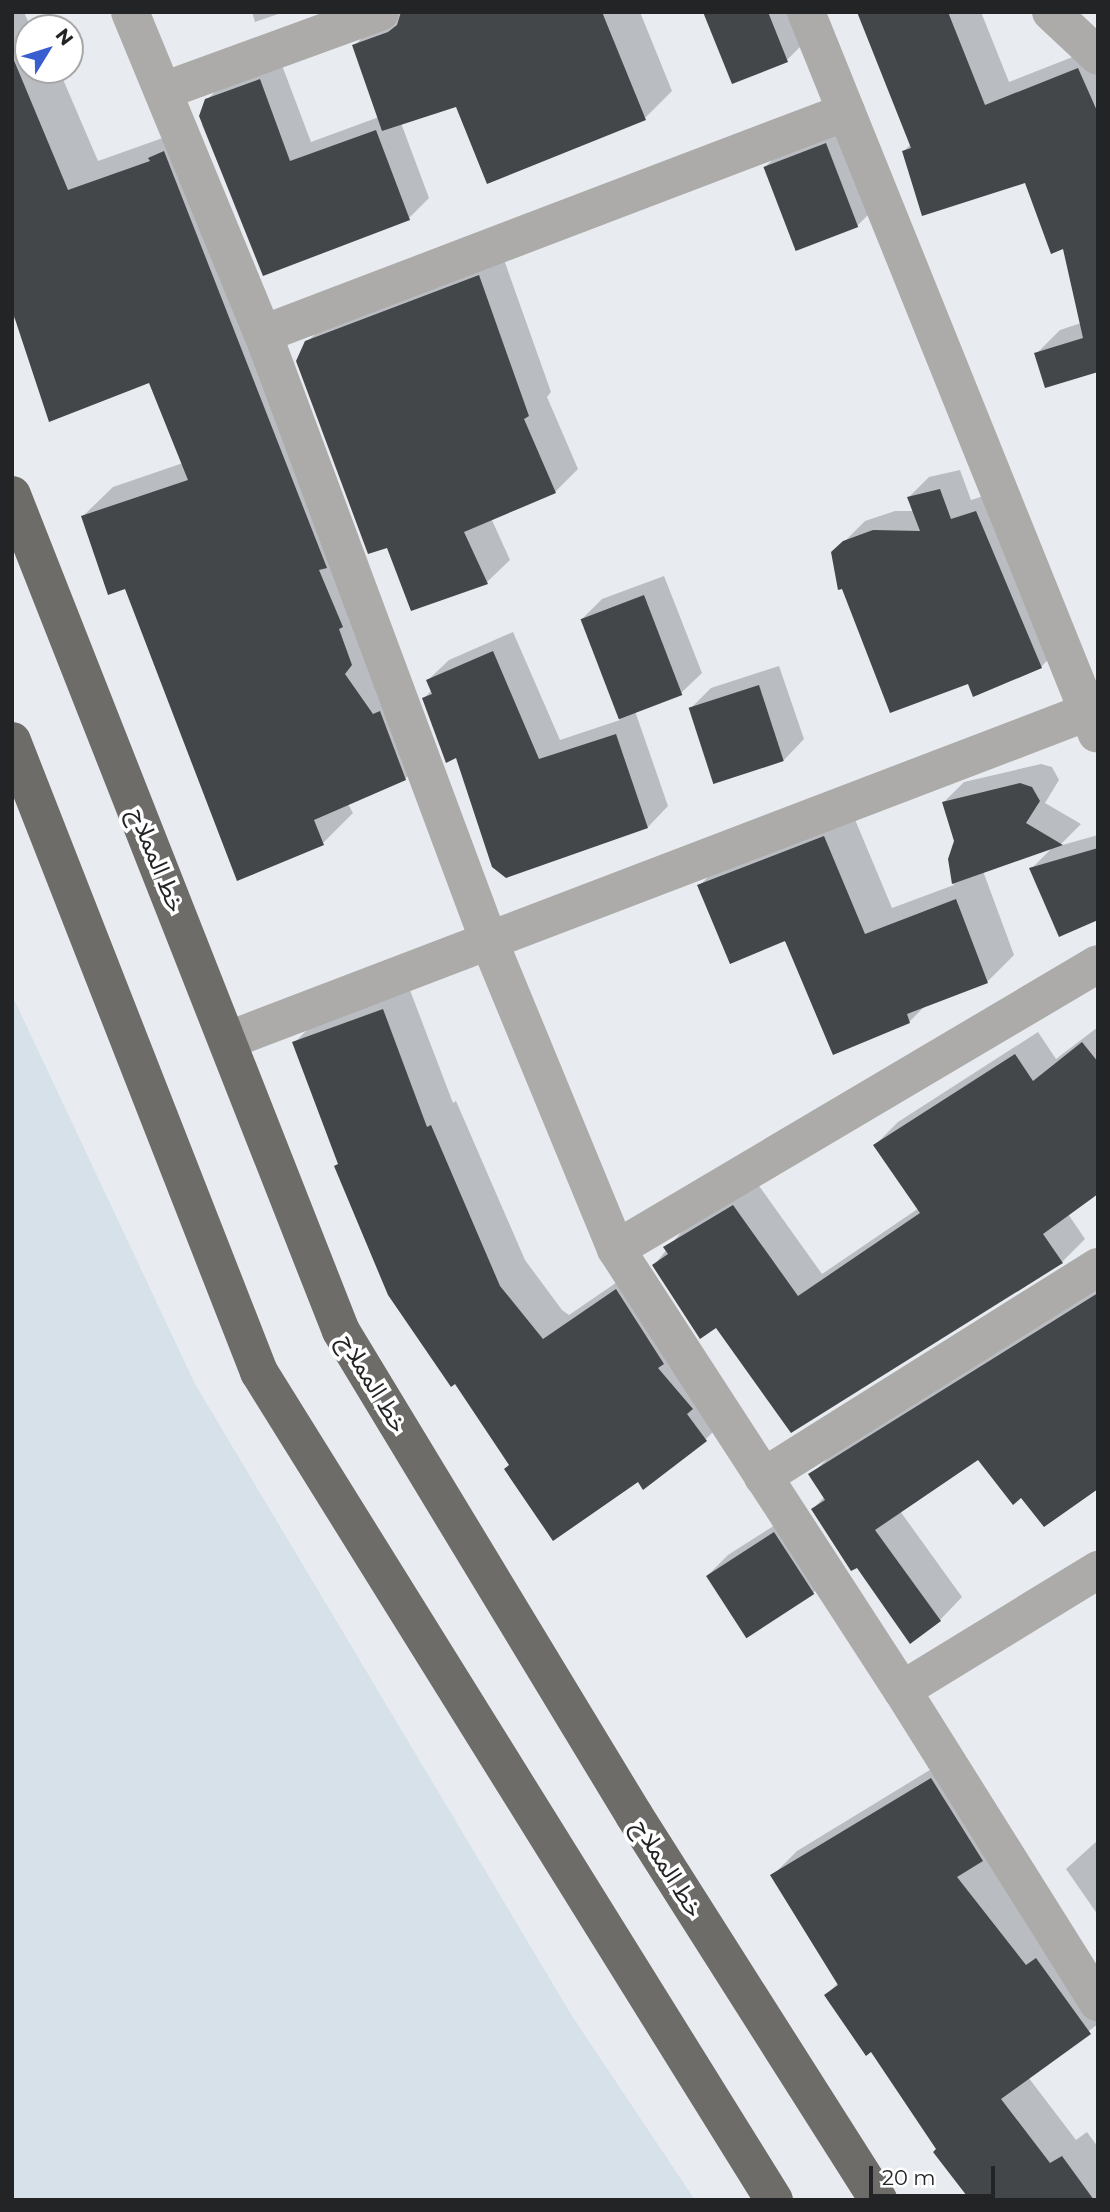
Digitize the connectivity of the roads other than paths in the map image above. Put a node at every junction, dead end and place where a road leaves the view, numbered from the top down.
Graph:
1 (130, 12) edge
2 (380, 12) edge
3 (806, 12) edge
4 (1051, 12) edge
5 (1098, 57) edge
6 (163, 91) junction
7 (846, 112) junction
8 (263, 334) junction
9 (12, 495) edge
10 (1094, 718) edge
11 (12, 741) edge
12 (489, 942) junction
13 (1098, 964) edge
14 (229, 1040) junction
15 (616, 1249) junction
16 (1098, 1268) edge
17 (763, 1477) junction
18 (1098, 1570) edge
19 (902, 1690) junction
20 (1098, 2003) edge
21 (774, 2200) edge
22 (878, 2200) edge

1 - 6 street
2 - 6 street
3 - 7 street
4 - 5 street
6 - 8 street
7 - 8 street
7 - 10 street
8 - 12 street
9 - 14 highway, خط المملاح
10 - 12 street
11 - 21 highway
12 - 14 street
12 - 15 street
13 - 15 street
14 - 22 highway, خط المملاح
15 - 17 street
16 - 17 street
17 - 19 street
18 - 19 street
19 - 20 street

